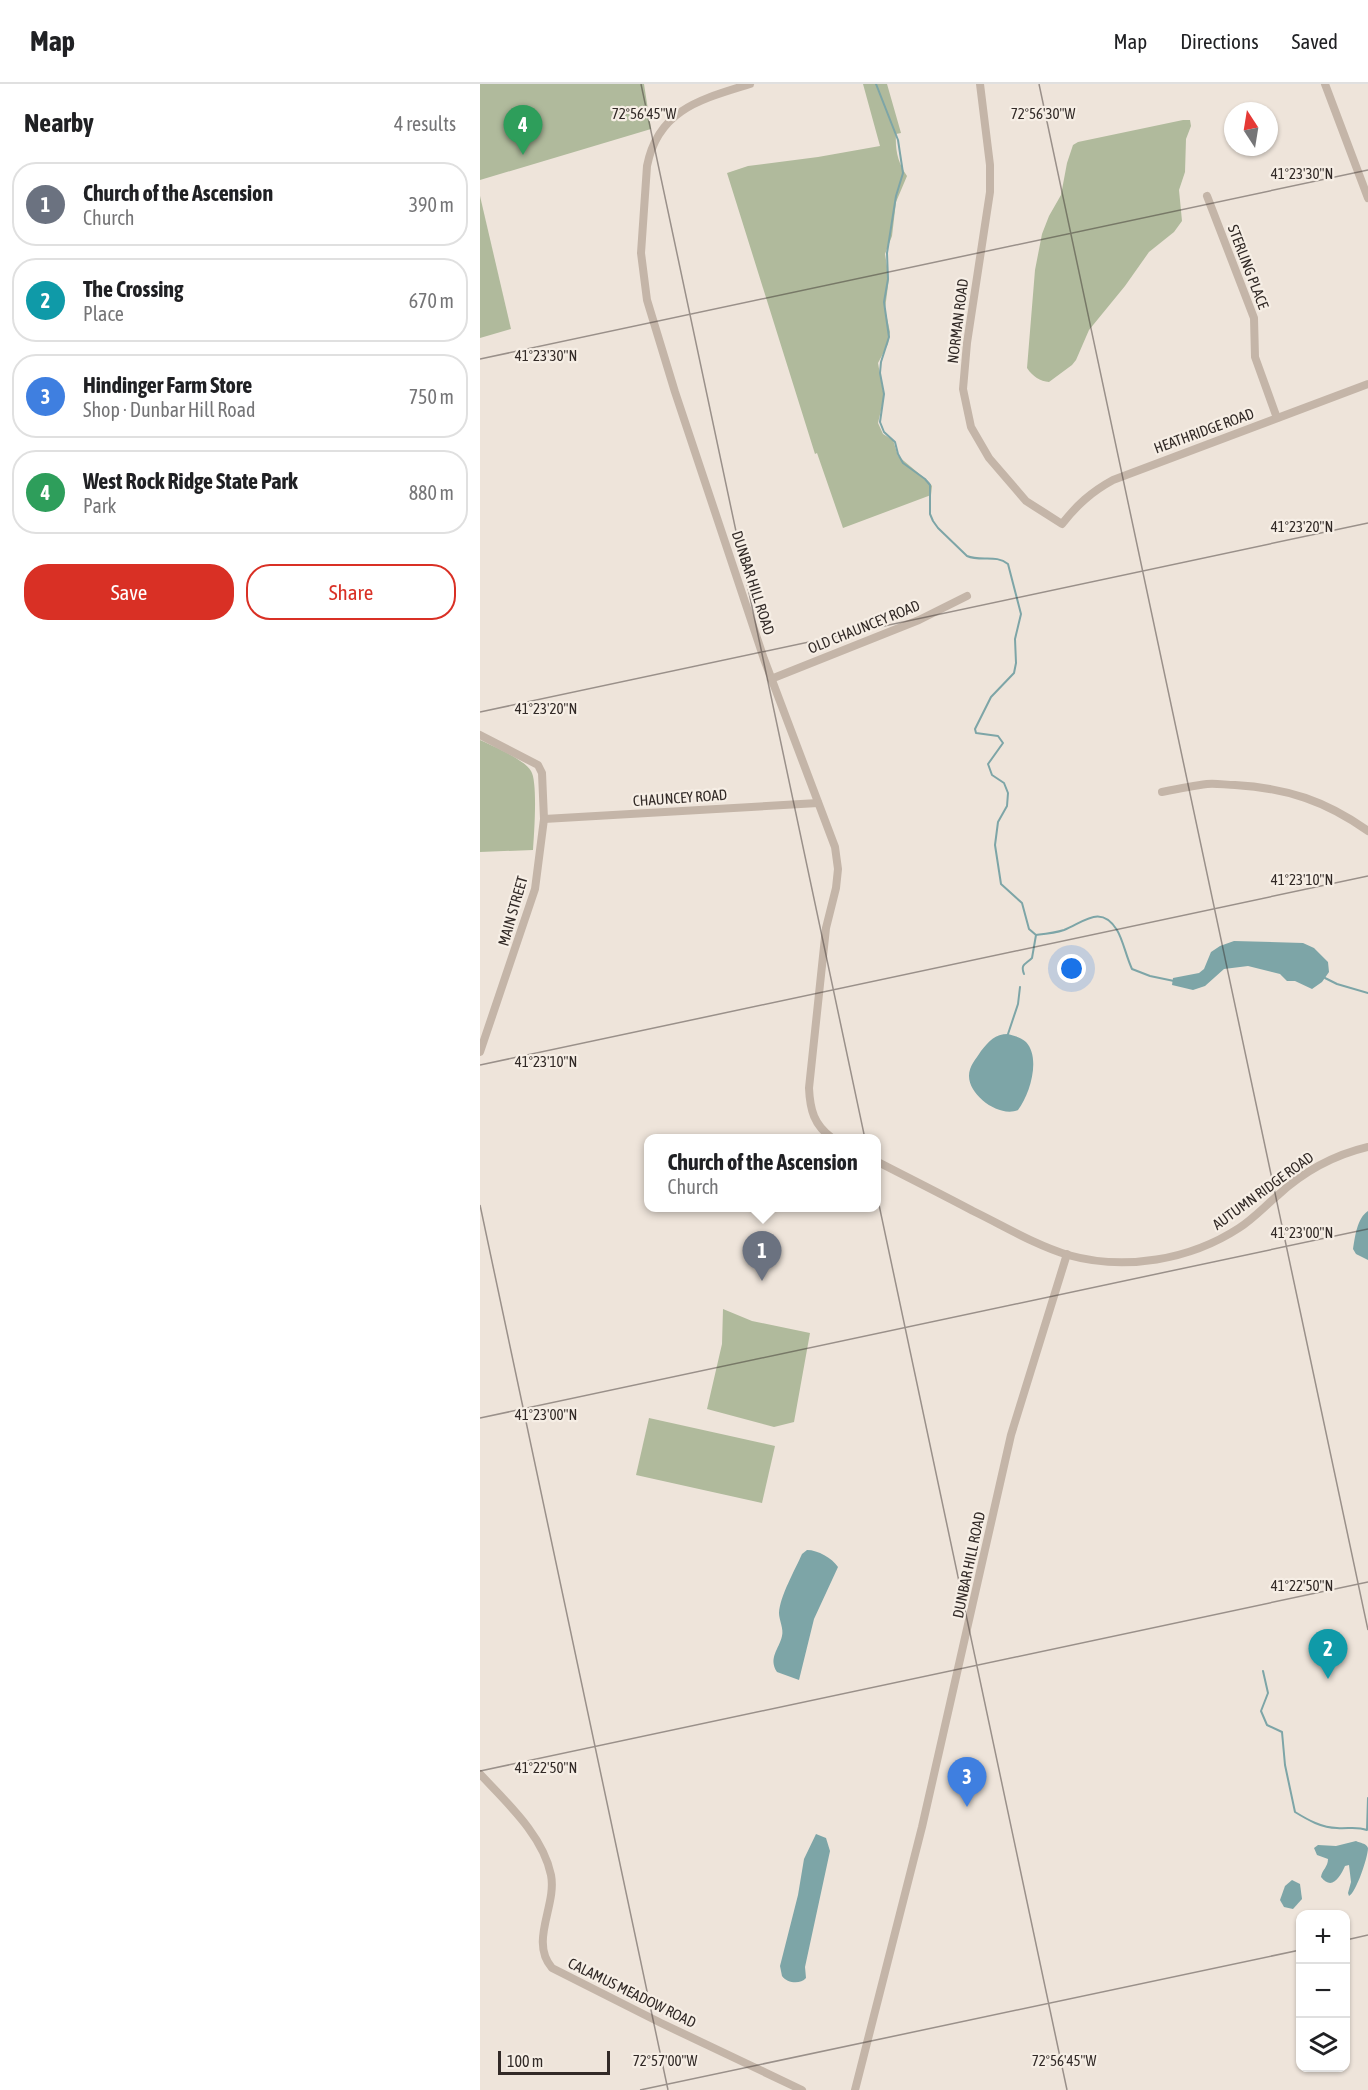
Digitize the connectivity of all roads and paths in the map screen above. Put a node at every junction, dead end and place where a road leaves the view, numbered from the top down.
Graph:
1 (750, 84) edge
2 (980, 84) edge
3 (1325, 84) edge
4 (1207, 196) dead end
5 (1368, 198) edge
6 (1368, 384) edge
7 (1277, 418) junction
8 (1062, 524) joint
9 (967, 596) dead end
10 (771, 679) junction
11 (480, 735) edge
12 (1162, 792) dead end
13 (818, 802) junction
14 (544, 819) junction
15 (1368, 831) edge
16 (480, 1052) edge
17 (828, 1134) edge
18 (1368, 1147) edge
19 (881, 1164) edge
20 (1067, 1254) junction
21 (480, 1774) edge
22 (802, 2090) edge
23 (855, 2090) edge

1 - 10 street, DUNBAR HILL ROAD
2 - 8 street, NORMAN ROAD
3 - 5 street
4 - 7 street, STERLING PLACE
6 - 7 street, HEATHRIDGE ROAD
7 - 8 street, HEATHRIDGE ROAD
9 - 10 street, OLD CHAUNCEY ROAD
10 - 13 street, DUNBAR HILL ROAD
11 - 14 street, MAIN STREET
12 - 15 street
13 - 14 street, CHAUNCEY ROAD
13 - 17 street, DUNBAR HILL ROAD
14 - 16 street, MAIN STREET
18 - 20 street, AUTUMN RIDGE ROAD
19 - 20 street
20 - 23 street, DUNBAR HILL ROAD
21 - 22 street, CALAMUS MEADOW ROAD

